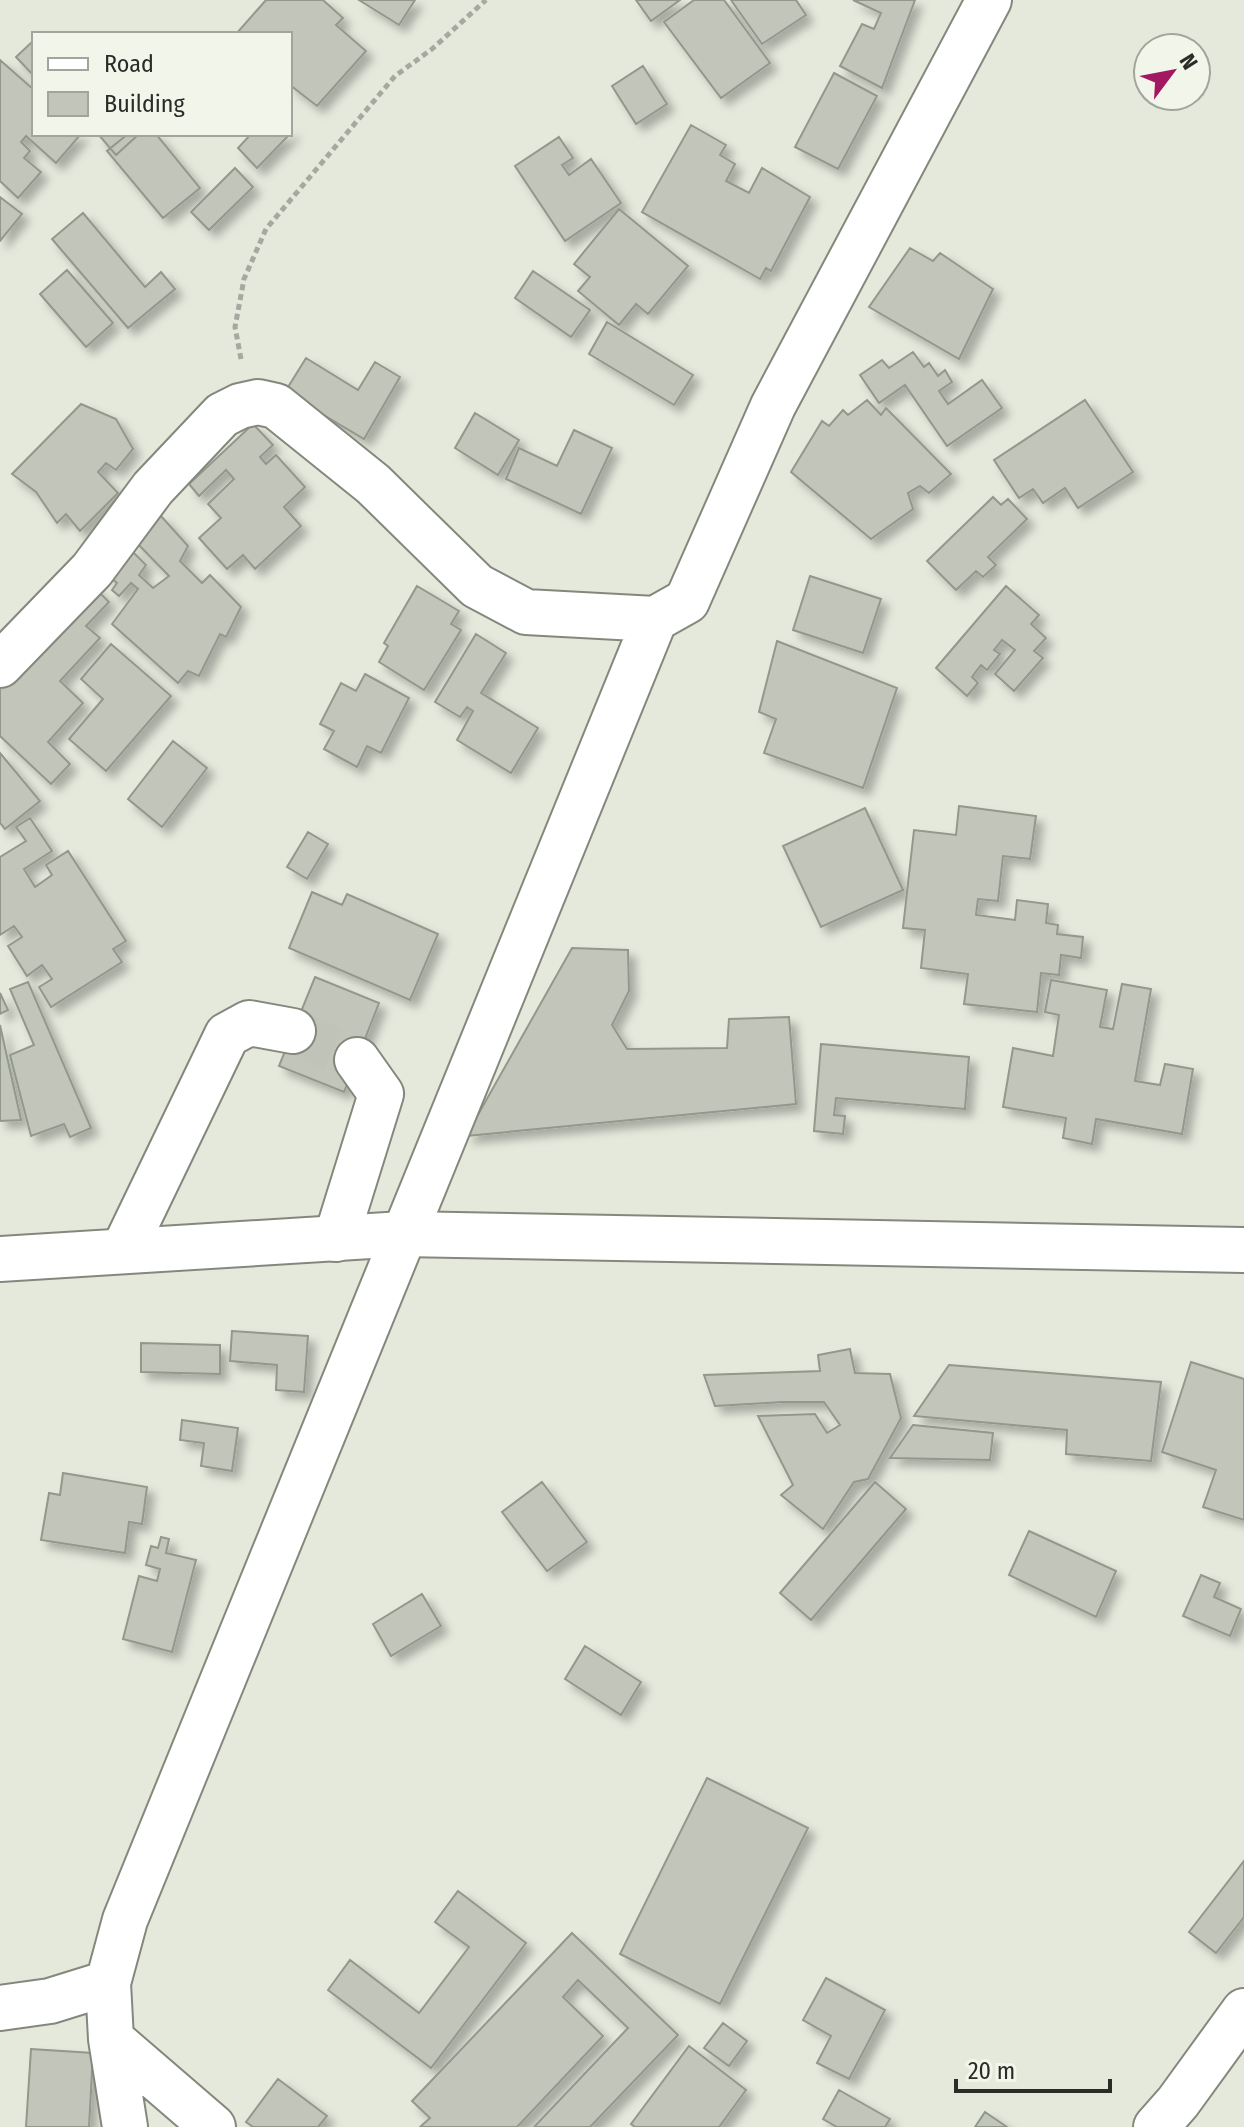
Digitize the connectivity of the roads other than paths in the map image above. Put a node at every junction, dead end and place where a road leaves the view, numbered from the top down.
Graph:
1 (989, 0) edge
2 (655, 619) junction
3 (0, 665) edge
4 (293, 1031) tunnel mouth
5 (357, 1060) tunnel mouth
6 (403, 1234) junction
7 (336, 1239) junction
8 (1244, 1250) edge
9 (123, 1251) junction
10 (0, 1259) edge
11 (108, 1983) junction
12 (0, 2008) edge
13 (1244, 2011) edge
14 (111, 2039) junction
15 (125, 2127) edge
16 (213, 2127) edge
17 (1156, 2127) edge

1 - 2 street
2 - 3 street
2 - 6 street
4 - 9 street
5 - 7 street
6 - 7 street
6 - 8 street
6 - 11 street
7 - 9 street
9 - 10 street
11 - 12 street
11 - 14 street
13 - 17 street
14 - 15 street
14 - 16 street

